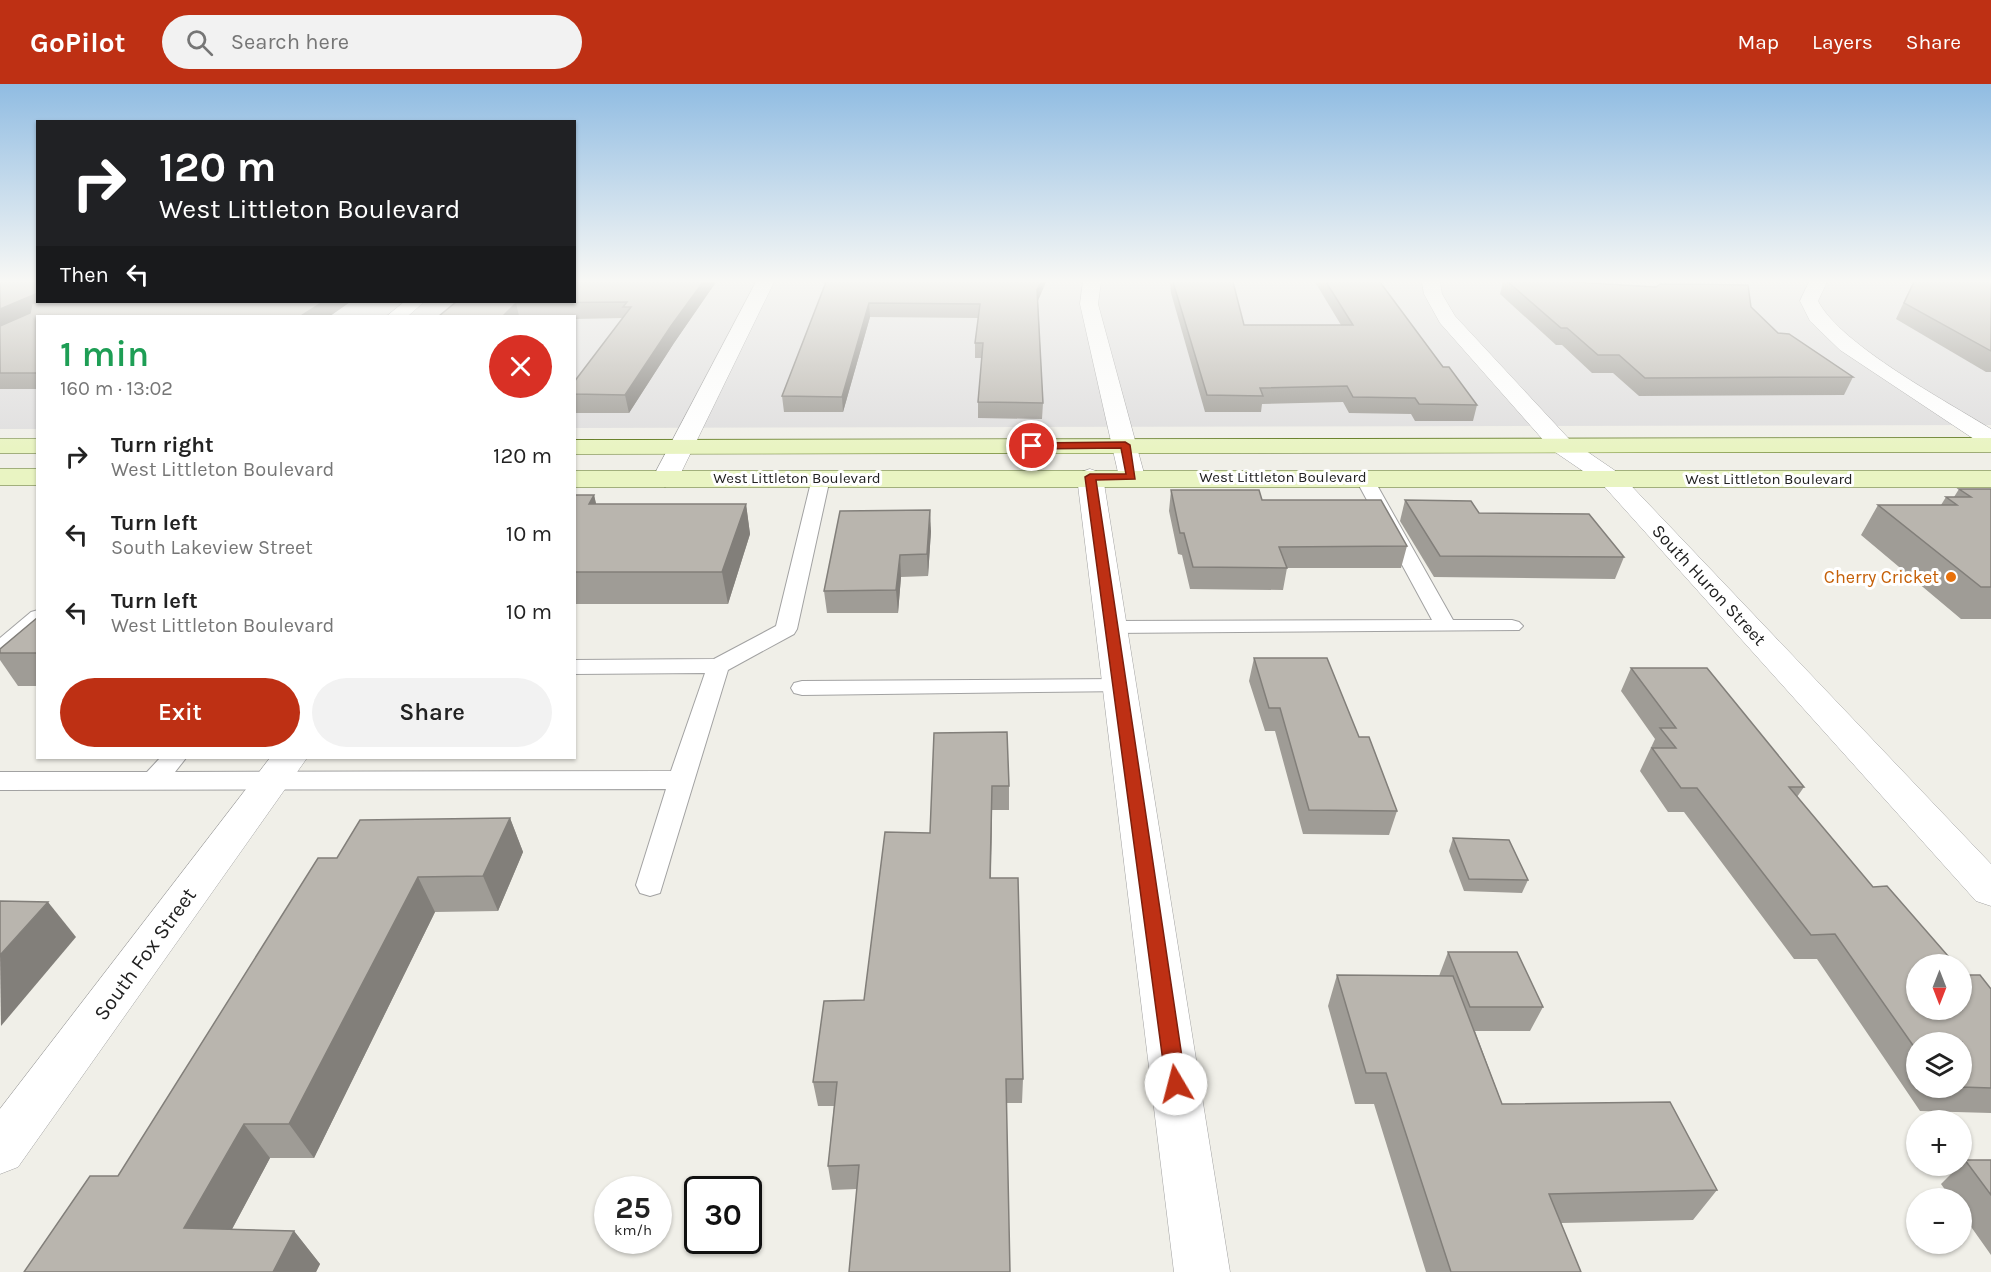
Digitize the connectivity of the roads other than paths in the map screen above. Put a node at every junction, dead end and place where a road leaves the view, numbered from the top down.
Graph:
1 (737, 337) edge
2 (1098, 337) edge
3 (1463, 337) edge
4 (1837, 337) edge
5 (1991, 440) edge
6 (1125, 445) junction
7 (1560, 445) junction
8 (1991, 445) edge
9 (0, 446) edge
10 (36, 446) edge
11 (576, 447) edge
12 (681, 447) junction
13 (0, 477) edge
14 (36, 477) edge
15 (1090, 477) junction
16 (1132, 477) junction
17 (822, 478) junction
18 (1364, 478) junction
19 (576, 479) edge
20 (665, 479) junction
21 (1611, 479) junction
22 (1991, 479) edge
23 (36, 618) edge
24 (1446, 626) junction
25 (1512, 626) dead end
26 (1111, 627) junction
27 (0, 649) edge
28 (718, 666) junction
29 (576, 667) edge
30 (1120, 686) junction
31 (802, 688) dead end
32 (173, 759) edge
33 (281, 769) edge
34 (154, 780) junction
35 (681, 780) junction
36 (0, 781) edge
37 (650, 885) dead end
38 (1991, 890) edge
39 (2, 1146) edge
40 (1202, 1272) edge

1 - 12 street
2 - 6 street
3 - 7 street, South Huron Street
4 - 5 street
6 - 7 main road, West Littleton Boulevard
6 - 12 main road, West Littleton Boulevard
6 - 16 street
7 - 8 main road, West Littleton Boulevard
7 - 21 street, South Huron Street
9 - 10 main road
11 - 12 main road, West Littleton Boulevard
12 - 20 street
13 - 14 main road
15 - 16 main road, West Littleton Boulevard
15 - 17 main road, West Littleton Boulevard
15 - 26 street
16 - 18 main road, West Littleton Boulevard
17 - 20 main road, West Littleton Boulevard
17 - 28 lane
18 - 21 main road, West Littleton Boulevard
18 - 24 lane
19 - 20 main road, West Littleton Boulevard
21 - 22 main road, West Littleton Boulevard
21 - 38 street, South Huron Street
23 - 27 lane
24 - 25 lane
24 - 26 lane
26 - 30 street
28 - 29 lane
28 - 35 lane
30 - 31 lane
30 - 40 street
32 - 34 lane
33 - 34 lane
33 - 35 lane
33 - 39 street, South Fox Street
34 - 36 lane
35 - 37 lane

